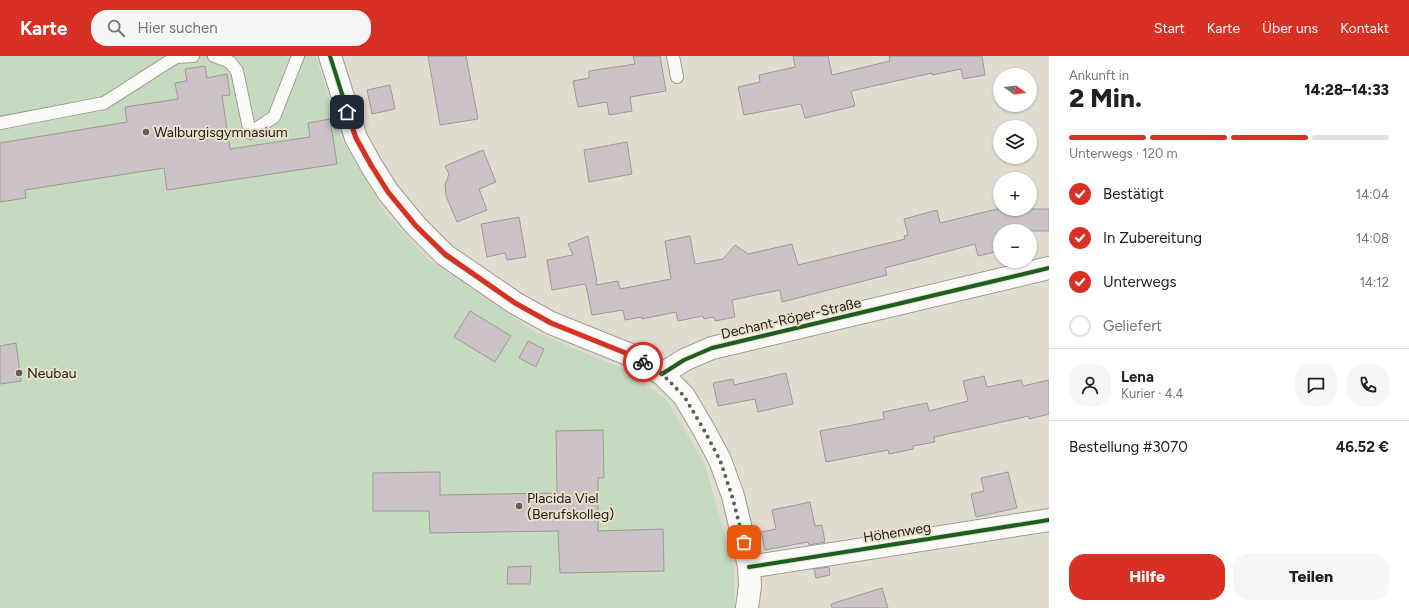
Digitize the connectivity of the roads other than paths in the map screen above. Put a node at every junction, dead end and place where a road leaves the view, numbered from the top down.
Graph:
1 (193, 56) edge
2 (214, 56) edge
3 (298, 56) edge
4 (330, 56) edge
5 (673, 56) edge
6 (677, 77) dead end
7 (0, 123) edge
8 (1049, 268) edge
9 (662, 374) junction
10 (1049, 520) edge
11 (749, 567) junction
12 (747, 608) edge

1 - 7 lane
2 - 3 lane
4 - 9 street
5 - 6 lane
8 - 9 street, Dechant-Röper-Straße
9 - 11 street
10 - 11 street, Höhenweg
11 - 12 street

